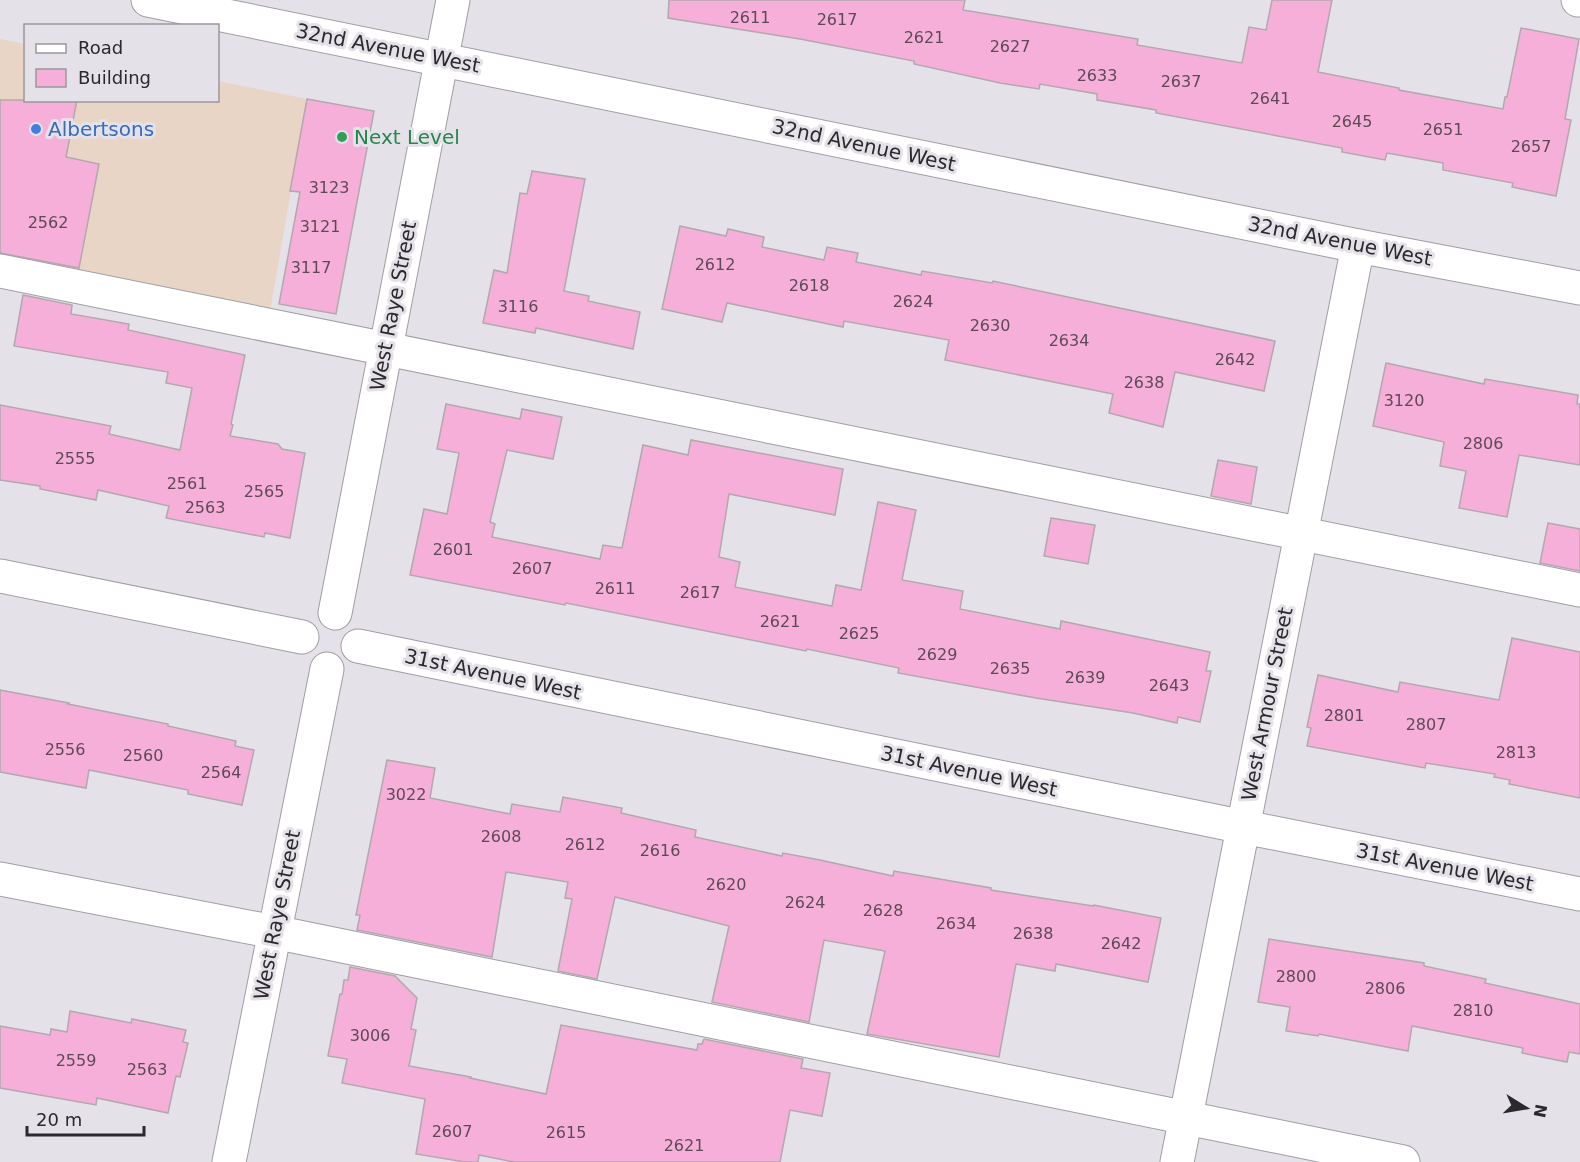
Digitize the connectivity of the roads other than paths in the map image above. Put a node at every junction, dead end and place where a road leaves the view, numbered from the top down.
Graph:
1 (148, 0) edge
2 (453, 0) edge
3 (442, 58) junction
4 (1358, 246) junction
5 (0, 271) edge
6 (1580, 288) edge
7 (385, 348) junction
8 (1300, 534) junction
9 (0, 576) edge
10 (1580, 590) edge
11 (335, 613) junction
12 (302, 638) junction
13 (358, 646) junction
14 (327, 669) junction
15 (1244, 827) junction
16 (0, 879) edge
17 (1580, 894) edge
18 (274, 932) junction
19 (1186, 1119) junction
20 (229, 1162) edge
21 (1177, 1162) edge
22 (1403, 1162) edge

1 - 3 street, 32nd Avenue West
2 - 3 street, West Raye Street
3 - 4 street, 32nd Avenue West
3 - 7 street, West Raye Street
4 - 6 street, 32nd Avenue West
4 - 8 street, West Armour Street
5 - 7 street
7 - 8 street
7 - 11 street, West Raye Street
8 - 10 street
8 - 15 street, West Armour Street
9 - 12 street
11 - 12 street
11 - 13 street
12 - 14 street
13 - 14 street
13 - 15 street, 31st Avenue West
14 - 18 street, West Raye Street
15 - 17 street, 31st Avenue West
15 - 19 street, West Armour Street
16 - 18 street
18 - 19 street
18 - 20 street, West Raye Street
19 - 21 street, West Armour Street
19 - 22 street

